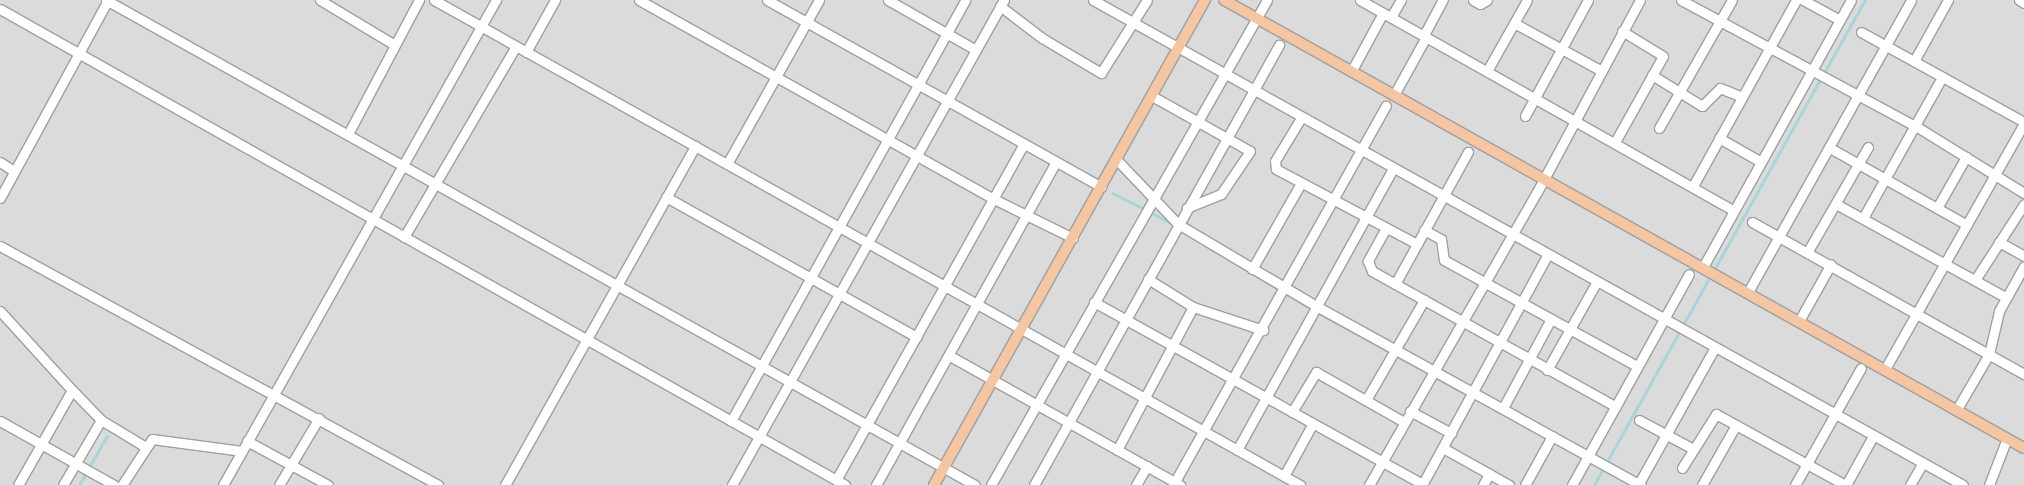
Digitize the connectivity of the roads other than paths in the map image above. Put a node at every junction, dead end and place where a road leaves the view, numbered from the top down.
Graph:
1 (107, 0) edge
2 (320, 0) edge
3 (419, 0) edge
4 (434, 0) edge
5 (496, 0) edge
6 (555, 0) edge
7 (639, 0) edge
8 (766, 0) edge
9 (819, 0) edge
10 (888, 0) edge
11 (964, 0) edge
12 (1093, 0) edge
13 (1147, 0) edge
14 (1205, 0) edge
15 (1224, 0) edge
16 (1266, 0) edge
17 (1360, 0) edge
18 (1401, 0) edge
19 (1443, 0) edge
20 (1473, 0) edge
21 (1487, 0) edge
22 (1527, 0) edge
23 (1588, 0) edge
24 (1640, 0) edge
25 (1681, 0) edge
26 (1732, 0) edge
27 (1796, 0) edge
28 (1803, 0) edge
29 (1851, 0) edge
30 (1911, 0) edge
31 (1948, 0) edge
32 (2019, 0) edge
33 (1002, 3) edge
34 (2024, 3) edge
35 (0, 9) edge
36 (1387, 15) junction
37 (1257, 18) junction
38 (1840, 20) junction
39 (806, 22) junction
40 (1134, 22) junction
41 (1514, 22) junction
42 (1720, 22) junction
43 (481, 26) junction
44 (1622, 31) junction
45 (944, 32) junction
46 (1861, 32) dead end
47 (1424, 36) junction
48 (395, 45) junction
49 (1279, 45) dead end
50 (516, 46) junction
51 (1179, 46) junction
52 (1887, 46) junction
53 (1769, 49) junction
54 (976, 50) junction
55 (1561, 50) junction
56 (526, 52) junction
57 (79, 54) junction
58 (1914, 61) junction
59 (1352, 70) junction
60 (1600, 70) junction
61 (1486, 71) junction
62 (1225, 73) junction
63 (1810, 73) junction
64 (1652, 75) junction
65 (1942, 77) junction
66 (775, 78) junction
67 (916, 84) junction
68 (1254, 89) junction
69 (1679, 92) junction
70 (1394, 93) junction
71 (1152, 96) junction
72 (1742, 97) junction
73 (1536, 98) junction
74 (1858, 98) junction
75 (947, 101) junction
76 (1386, 106) dead end
77 (1525, 116) dead end
78 (1301, 118) junction
79 (1573, 119) junction
80 (1197, 121) junction
81 (2024, 123) edge
82 (1915, 126) junction
83 (1659, 128) dead end
84 (348, 134) junction
85 (1226, 137) junction
86 (1719, 138) junction
87 (885, 139) junction
88 (1615, 142) junction
89 (1024, 144) junction
90 (695, 146) junction
91 (1868, 147) dead end
92 (1830, 148) junction
93 (1360, 150) junction
94 (1468, 152) dead end
95 (917, 157) junction
96 (1966, 157) junction
97 (1116, 159) junction
98 (0, 162) edge
99 (1056, 162) junction
100 (1761, 162) junction
101 (727, 164) junction
102 (1858, 164) junction
103 (403, 165) junction
104 (1393, 169) junction
105 (14, 171) junction
106 (1995, 176) junction
107 (1545, 177) junction
108 (1885, 180) junction
109 (436, 183) junction
110 (1301, 183) junction
111 (1693, 186) junction
112 (1101, 187) junction
113 (2024, 193) edge
114 (666, 197) junction
115 (1442, 197) junction
116 (0, 198) edge
117 (994, 199) junction
118 (1152, 199) junction
119 (1332, 199) junction
120 (1836, 204) junction
121 (2024, 204) edge
122 (1187, 208) junction
123 (1938, 208) junction
124 (1734, 211) junction
125 (1026, 216) junction
126 (1367, 218) junction
127 (1863, 218) junction
128 (372, 219) junction
129 (1752, 222) dead end
130 (1178, 224) junction
131 (1967, 225) junction
132 (838, 226) junction
133 (1386, 228) junction
134 (1424, 230) junction
135 (1509, 234) junction
136 (1780, 235) junction
137 (404, 237) junction
138 (1072, 238) junction
139 (1999, 242) junction
140 (868, 243) junction
141 (1417, 244) junction
142 (1, 251) edge
143 (1808, 251) junction
144 (1548, 256) junction
145 (2024, 256) edge
146 (1831, 264) junction
147 (1945, 264) junction
148 (2024, 266) edge
149 (1706, 268) junction
150 (1252, 269) junction
151 (1688, 274) dead end
152 (810, 278) junction
153 (1148, 279) junction
154 (2021, 279) edge
155 (1974, 280) junction
156 (1483, 282) junction
157 (618, 283) junction
158 (1596, 283) junction
159 (1395, 284) junction
160 (945, 286) junction
161 (1286, 288) junction
162 (1748, 292) junction
163 (840, 294) junction
164 (2005, 297) junction
165 (1424, 300) junction
166 (1094, 302) junction
167 (1521, 303) junction
168 (978, 305) junction
169 (1193, 306) junction
170 (1318, 307) junction
171 (0, 311) edge
172 (1916, 314) junction
173 (1125, 319) junction
174 (1551, 319) junction
175 (1663, 319) junction
176 (1461, 321) junction
177 (1799, 321) junction
178 (1022, 329) junction
179 (1262, 330) junction
180 (1570, 330) junction
181 (916, 337) junction
182 (586, 341) junction
183 (1499, 342) junction
184 (1174, 346) junction
185 (1714, 349) junction
186 (1395, 350) junction
187 (1065, 354) junction
188 (1989, 354) junction
189 (950, 356) junction
190 (1529, 359) junction
191 (761, 365) junction
192 (1637, 366) junction
193 (1861, 368) dead end
194 (1885, 369) junction
195 (1433, 370) junction
196 (1547, 370) junction
197 (1096, 371) junction
198 (2024, 374) edge
199 (993, 380) junction
200 (1235, 381) junction
201 (791, 382) junction
202 (72, 390) junction
203 (1473, 392) junction
204 (275, 393) junction
205 (1266, 397) junction
206 (1145, 398) junction
207 (1366, 400) junction
208 (1036, 404) junction
209 (1616, 407) junction
210 (1503, 408) junction
211 (1957, 409) junction
212 (1410, 411) junction
213 (1292, 412) junction
214 (1834, 416) junction
215 (319, 418) junction
216 (101, 420) junction
217 (1639, 420) dead end
218 (0, 421) edge
219 (731, 421) junction
220 (1068, 422) junction
221 (1404, 422) junction
222 (1313, 423) junction
223 (867, 425) junction
224 (1736, 425) junction
225 (1203, 431) junction
226 (1451, 433) junction
227 (1667, 435) junction
228 (1552, 436) junction
229 (1873, 436) junction
230 (761, 437) junction
231 (2007, 438) junction
232 (247, 441) junction
233 (900, 443) junction
234 (41, 444) junction
235 (144, 446) junction
236 (1443, 448) junction
237 (2024, 448) edge
238 (1117, 450) junction
239 (1237, 450) junction
240 (1693, 450) junction
241 (242, 451) junction
242 (1589, 456) junction
243 (1383, 461) junction
244 (75, 463) junction
245 (1806, 464) junction
246 (1922, 464) junction
247 (291, 466) junction
248 (1147, 466) junction
249 (944, 468) junction
250 (1682, 468) dead end
251 (1489, 474) junction
252 (1284, 476) junction
253 (840, 483) edge
254 (1176, 484) edge
255 (18, 485) edge
256 (63, 485) edge
257 (114, 485) edge
258 (122, 485) edge
259 (223, 485) edge
260 (279, 485) edge
261 (328, 485) edge
262 (438, 485) edge
263 (505, 485) edge
264 (732, 485) edge
265 (876, 485) edge
266 (934, 485) edge
267 (975, 485) edge
268 (991, 485) edge
269 (1034, 485) edge
270 (1136, 485) edge
271 (1300, 485) edge
272 (1369, 485) edge
273 (1422, 485) edge
274 (1483, 485) edge
275 (1509, 485) edge
276 (1525, 485) edge
277 (1572, 485) edge
278 (1639, 485) edge
279 (1702, 485) edge
280 (1795, 485) edge
281 (1845, 485) edge
282 (1910, 485) edge
283 (1963, 485) edge
284 (1989, 485) edge

1 - 57 street
1 - 84 street
2 - 48 street
3 - 48 street
4 - 43 street
5 - 43 street
6 - 56 street
7 - 66 street
8 - 39 street
9 - 39 street
10 - 45 street
11 - 45 street
12 - 40 street
13 - 40 street
14 - 51 main road
15 - 37 main road
16 - 37 street
17 - 36 street
18 - 36 street
19 - 47 street
20 - 21 street
22 - 41 street
23 - 55 street
24 - 44 street
25 - 42 street
26 - 42 street
27 - 53 street
28 - 38 street
29 - 38 street
30 - 52 street
31 - 58 street
32 - 34 street
33 - 40 street
33 - 54 street
35 - 57 street
36 - 47 street
36 - 59 street
37 - 59 main road
37 - 62 street
38 - 63 street
39 - 66 street
39 - 67 street
40 - 51 street
41 - 55 street
41 - 61 street
42 - 53 street
42 - 69 street
43 - 50 street
43 - 103 street
44 - 60 street
44 - 64 street
45 - 54 street
45 - 67 street
46 - 52 street
47 - 61 street
47 - 70 street
48 - 84 street
49 - 68 street
50 - 56 street
50 - 109 street
51 - 62 street
51 - 71 main road
52 - 58 street
52 - 74 street
53 - 63 street
53 - 72 street
54 - 75 street
55 - 60 street
55 - 73 street
56 - 90 street
57 - 105 street
57 - 128 street
58 - 65 street
59 - 70 main road
60 - 79 street
61 - 73 street
62 - 68 street
62 - 80 street
63 - 74 street
63 - 100 street
64 - 69 street
64 - 88 street
65 - 81 street
65 - 82 street
66 - 87 street
66 - 101 street
67 - 75 street
67 - 87 street
68 - 78 street
68 - 85 street
69 - 72 street
69 - 83 street
70 - 107 main road
71 - 80 street
71 - 97 main road
72 - 86 street
73 - 77 street
73 - 79 street
74 - 82 street
74 - 92 street
75 - 89 street
75 - 95 street
76 - 93 street
78 - 93 street
78 - 110 street
79 - 88 street
79 - 107 street
80 - 85 street
80 - 118 street
81 - 106 street
82 - 96 street
82 - 108 street
84 - 103 street
85 - 122 street
85 - 122 street
86 - 100 street
86 - 111 street
87 - 95 street
87 - 132 street
88 - 111 street
89 - 99 street
89 - 117 street
90 - 101 street
90 - 114 street
91 - 102 street
92 - 102 street
92 - 136 street
93 - 104 street
93 - 119 street
94 - 115 street
95 - 117 street
95 - 140 street
96 - 106 street
96 - 123 street
97 - 112 main road
97 - 118 street
98 - 105 street
99 - 112 street
99 - 125 street
100 - 124 street
101 - 132 street
102 - 108 street
102 - 120 street
103 - 109 street
103 - 128 street
104 - 115 street
104 - 126 street
105 - 116 street
106 - 113 street
106 - 131 street
107 - 135 street
107 - 149 main road
108 - 123 street
108 - 127 street
109 - 137 street
109 - 157 street
110 - 119 street
110 - 150 street
111 - 124 street
112 - 138 main road
114 - 152 street
114 - 157 street
115 - 134 street
115 - 135 street
117 - 125 street
117 - 160 street
118 - 130 street
118 - 166 street
119 - 126 street
119 - 161 street
120 - 127 street
120 - 143 street
121 - 139 street
122 - 130 street
123 - 131 street
124 - 149 street
125 - 138 street
125 - 168 street
126 - 133 street
126 - 170 street
127 - 147 street
128 - 137 street
128 - 204 street
129 - 136 street
130 - 150 street
130 - 153 street
131 - 147 street
132 - 140 street
132 - 152 street
133 - 141 street
133 - 159 street
134 - 141 street
134 - 156 street
135 - 144 street
135 - 156 street
136 - 143 street
136 - 162 street
137 - 182 street
138 - 178 main road
139 - 145 street
139 - 155 street
140 - 160 street
140 - 163 street
141 - 159 street
142 - 204 street
143 - 146 street
144 - 158 street
144 - 167 street
146 - 172 street
146 - 177 street
147 - 155 street
147 - 172 street
148 - 154 street
149 - 162 main road
150 - 161 street
151 - 175 street
152 - 163 street
152 - 191 street
153 - 169 street
153 - 173 street
154 - 164 street
155 - 164 street
156 - 167 street
156 - 176 street
157 - 182 street
157 - 191 street
158 - 175 street
158 - 180 street
159 - 165 street
160 - 168 street
160 - 181 street
161 - 170 street
161 - 179 street
162 - 177 main road
163 - 181 street
163 - 201 street
164 - 188 street
165 - 176 street
165 - 186 street
166 - 173 street
166 - 187 street
167 - 174 street
167 - 183 street
168 - 178 street
168 - 189 street
169 - 179 street
169 - 184 street
170 - 186 street
170 - 205 street
171 - 202 street
172 - 188 street
172 - 194 street
173 - 184 street
173 - 197 street
174 - 180 street
174 - 190 street
175 - 185 street
175 - 192 street
176 - 183 street
176 - 195 street
177 - 194 main road
178 - 187 street
178 - 199 main road
179 - 200 street
180 - 192 street
180 - 196 street
181 - 223 street
182 - 219 street
182 - 263 street
183 - 190 street
183 - 203 street
184 - 200 street
184 - 206 street
185 - 214 street
185 - 227 street
186 - 195 street
186 - 207 street
187 - 197 street
187 - 208 street
188 - 198 street
188 - 211 street
189 - 199 street
189 - 233 street
190 - 196 street
190 - 210 street
191 - 201 street
191 - 219 street
192 - 209 street
193 - 214 street
194 - 211 main road
195 - 203 street
195 - 212 street
196 - 209 street
197 - 206 street
197 - 220 street
199 - 208 street
199 - 249 main road
200 - 205 street
200 - 225 street
201 - 223 street
201 - 230 street
202 - 216 street
202 - 234 street
203 - 210 street
203 - 226 street
204 - 215 street
204 - 232 street
205 - 213 street
205 - 239 street
206 - 225 street
206 - 238 street
207 - 213 street
207 - 221 street
208 - 220 street
208 - 268 street
209 - 242 street
210 - 228 street
211 - 231 main road
212 - 221 street
212 - 226 street
213 - 222 street
214 - 229 street
214 - 245 street
215 - 247 street
215 - 262 street
216 - 235 street
216 - 244 street
217 - 227 street
218 - 234 street
219 - 230 street
220 - 238 street
220 - 269 street
221 - 243 street
222 - 243 street
222 - 252 street
223 - 233 street
223 - 253 street
224 - 240 street
224 - 245 street
224 - 279 street
225 - 239 street
225 - 254 street
226 - 236 street
227 - 240 street
227 - 278 street
228 - 242 street
228 - 276 street
229 - 246 street
229 - 281 street
230 - 253 street
230 - 264 street
231 - 237 main road
231 - 284 street
232 - 241 street
232 - 247 street
233 - 249 street
233 - 265 street
234 - 244 street
234 - 255 street
235 - 241 street
235 - 258 street
236 - 251 street
236 - 273 street
238 - 248 street
239 - 252 street
240 - 250 street
241 - 259 street
242 - 277 street
242 - 278 street
243 - 272 street
243 - 273 street
244 - 256 street
244 - 257 street
245 - 280 street
245 - 281 street
246 - 282 street
246 - 283 street
247 - 260 street
247 - 261 street
248 - 254 street
248 - 270 street
249 - 266 main road
249 - 267 street
251 - 274 street
251 - 275 street
252 - 271 street

